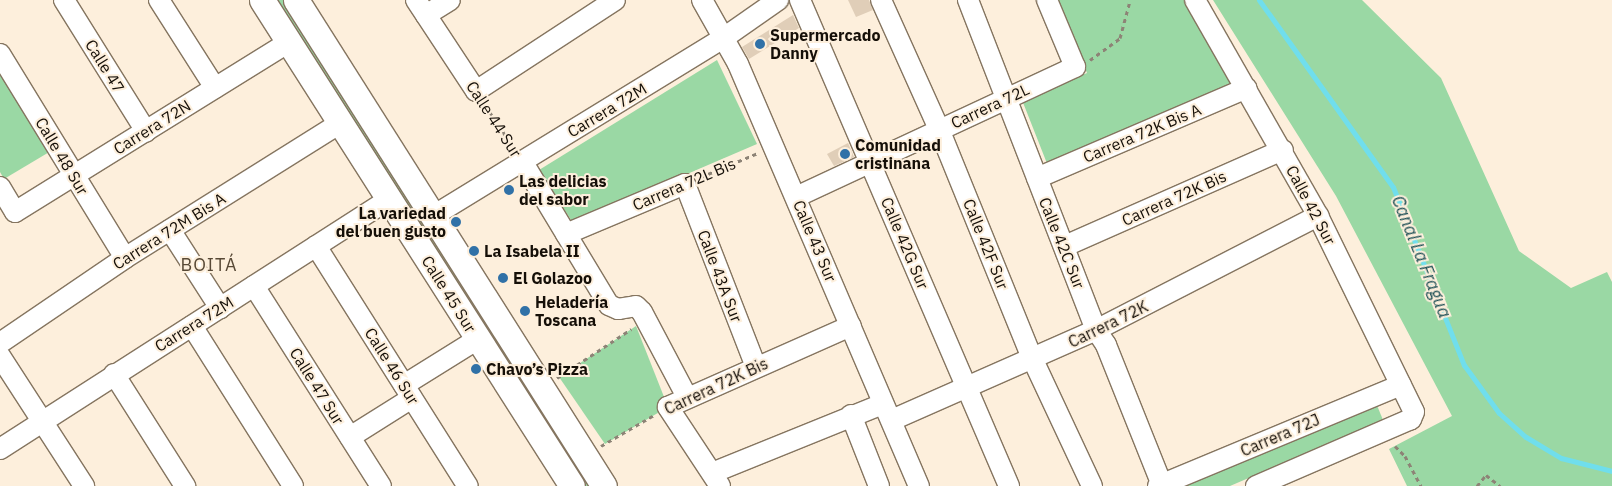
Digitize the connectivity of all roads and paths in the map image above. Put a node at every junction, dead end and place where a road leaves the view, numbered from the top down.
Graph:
1 (64, 0) edge
2 (159, 0) edge
3 (262, 0) edge
4 (297, 0) edge
5 (450, 0) edge
6 (615, 0) edge
7 (702, 0) edge
8 (778, 0) edge
9 (800, 0) edge
10 (881, 0) edge
11 (968, 0) edge
12 (1047, 0) edge
13 (1130, 0) edge
14 (1195, 0) edge
15 (421, 8) edge
16 (725, 37) junction
17 (289, 42) junction
18 (0, 54) edge
19 (1076, 66) junction
20 (215, 88) junction
21 (1247, 88) junction
22 (476, 91) junction
23 (1004, 99) junction
24 (340, 123) junction
25 (939, 129) junction
26 (146, 131) junction
27 (774, 146) junction
28 (1283, 150) junction
29 (522, 161) junction
30 (871, 161) junction
31 (74, 176) junction
32 (1036, 178) junction
33 (684, 184) junction
34 (0, 187) edge
35 (796, 197) junction
36 (389, 199) junction
37 (433, 216) junction
38 (1318, 216) junction
39 (170, 230) junction
40 (566, 234) junction
41 (316, 246) junction
42 (1064, 246) junction
43 (124, 258) junction
44 (254, 286) junction
45 (220, 308) junction
46 (646, 320) junction
47 (192, 326) junction
48 (850, 326) junction
49 (1096, 330) junction
50 (478, 339) junction
51 (0, 343) edge
52 (0, 356) edge
53 (1033, 360) junction
54 (756, 367) junction
55 (114, 374) junction
56 (1401, 385) junction
57 (966, 387) junction
58 (542, 388) junction
59 (408, 391) junction
60 (687, 398) junction
61 (668, 407) junction
62 (887, 412) junction
63 (850, 415) junction
64 (43, 421) junction
65 (1382, 433) junction
66 (350, 437) junction
67 (0, 449) edge
68 (585, 456) junction
69 (716, 479) edge
70 (379, 485) edge
71 (1160, 485) edge
72 (84, 486) edge
73 (185, 486) edge
74 (293, 486) edge
75 (468, 486) edge
76 (572, 486) edge
77 (604, 486) edge
78 (879, 486) edge
79 (919, 486) edge
80 (1009, 486) edge
81 (1092, 486) edge
82 (1256, 486) edge
83 (1421, 486) edge
84 (1478, 486) edge
85 (1500, 486) edge

1 - 26 street, Calle 47
2 - 20 street
3 - 17 street, Calle 45 Sur
4 - 37 street, Calle 45 Sur
5 - 15 street
6 - 22 street
7 - 16 street, Calle 43 Sur
8 - 16 street, Carrera 72M
9 - 30 street, Calle 42G Sur
10 - 25 street, Calle 42F Sur
11 - 23 street, Calle 42C Sur
12 - 19 street
13 - 19 path
14 - 21 street, Calle 42 Sur
15 - 22 street, Calle 44 Sur
16 - 27 street, Calle 43 Sur
16 - 29 street, Carrera 72M
17 - 20 street, Carrera 72N
17 - 24 street, Calle 45 Sur
18 - 31 street, Calle 48 Sur
19 - 23 street, Carrera 72L
20 - 26 street, Carrera 72N
21 - 28 street, Calle 42 Sur
21 - 32 street, Carrera 72K Bis A
22 - 29 path, Calle 44 Sur
23 - 25 street, Carrera 72L
23 - 32 street, Calle 42C Sur
24 - 36 street, Calle 45 Sur
24 - 39 street, Carrera 72M Bis A
25 - 30 street, Carrera 72L
25 - 53 street, Calle 42F Sur
26 - 31 street, Carrera 72N
27 - 33 path, Carrera 72L Bis
27 - 35 street, Calle 43 Sur
28 - 38 street, Calle 42 Sur
28 - 42 street, Carrera 72K Bis
29 - 37 street, Carrera 72M
29 - 40 street, Calle 44 Sur
30 - 35 street, Carrera 72L
30 - 57 street, Calle 42G Sur
31 - 34 street, Carrera 72N
31 - 43 street, Calle 48 Sur
32 - 42 street, Calle 42C Sur
33 - 40 street, Carrera 72L Bis
33 - 54 street, Calle 43A Sur
35 - 48 street, Calle 43 Sur
36 - 41 street, Carrera 72M
36 - 50 street, Calle 45 Sur
37 - 58 street, Calle 45 Sur
38 - 49 street, Carrera 72K
38 - 56 street, Calle 42 Sur
39 - 43 street, Carrera 72M Bis A
39 - 45 street
40 - 46 street, Calle 44 Sur
41 - 44 street, Carrera 72M
41 - 59 street, Calle 46 Sur
42 - 49 street, Calle 42C Sur
43 - 51 street, Carrera 72M Bis A
44 - 45 street, Carrera 72M
44 - 66 street, Calle 47 Sur
45 - 47 street, Carrera 72M
46 - 58 path
46 - 60 street, Calle 44 Sur
47 - 55 street, Carrera 72M
47 - 74 street
48 - 54 street, Carrera 72K Bis
48 - 62 street, Calle 43 Sur
49 - 53 street, Carrera 72K
49 - 71 street, Calle 42C Sur
50 - 59 street
50 - 76 street, Calle 45 Sur
52 - 64 street
53 - 57 street, Carrera 72K
53 - 81 street, Calle 42F Sur
54 - 60 street, Carrera 72K Bis
55 - 64 street, Carrera 72M
55 - 73 street
56 - 65 street, Calle 42 Sur
56 - 71 street, Carrera 72J
57 - 62 street, Carrera 72K
57 - 80 street, Calle 42G Sur
58 - 68 street, Calle 45 Sur
59 - 66 street
59 - 75 street, Calle 46 Sur
60 - 61 street, Carrera 72K Bis
61 - 68 path, Carrera 72K Bis
61 - 69 street
62 - 63 street, Carrera 72K
62 - 79 street, Calle 43 Sur
63 - 69 street, Carrera 72K
63 - 78 street
64 - 67 street, Carrera 72M
64 - 72 street
65 - 82 street
65 - 83 path
66 - 70 street, Calle 47 Sur
68 - 77 street, Calle 45 Sur
84 - 85 path

